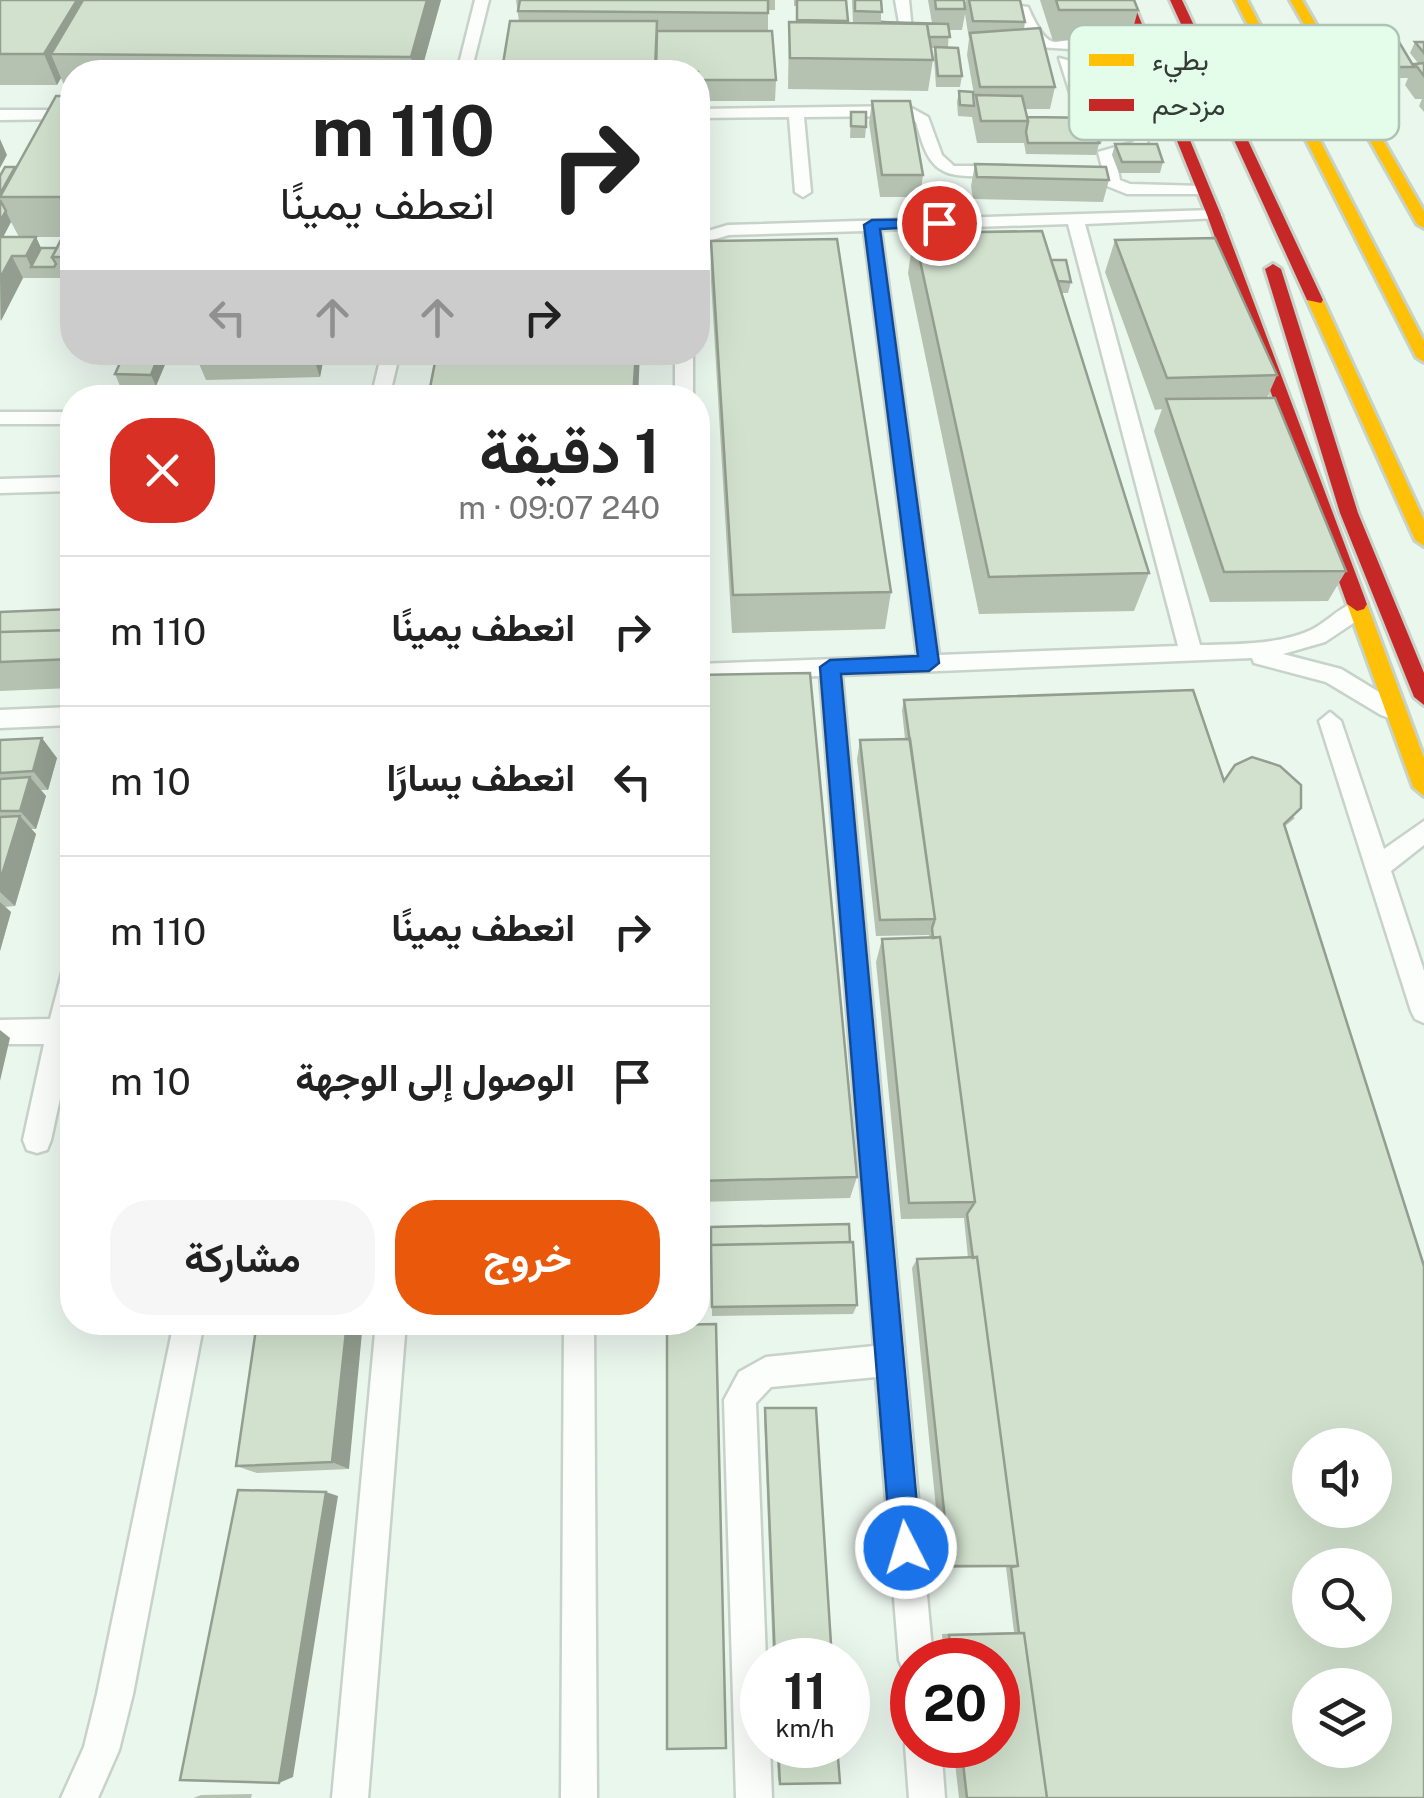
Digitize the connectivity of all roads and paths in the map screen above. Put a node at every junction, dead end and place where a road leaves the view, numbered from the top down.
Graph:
1 (482, 0) edge
2 (902, 0) edge
3 (1126, 0) edge
4 (1176, 0) edge
5 (1241, 0) edge
6 (1296, 0) edge
7 (970, 6) edge
8 (1131, 25) edge
9 (1187, 25) edge
10 (1254, 25) edge
11 (1310, 25) edge
12 (907, 28) edge
13 (1069, 44) edge
14 (467, 60) edge
15 (1064, 61) dead end
16 (1069, 75) edge
17 (796, 112) junction
18 (710, 114) edge
19 (0, 115) edge
20 (60, 115) edge
21 (1142, 140) edge
22 (1180, 140) edge
23 (1239, 140) edge
24 (1313, 140) edge
25 (1376, 140) edge
26 (1018, 171) edge
27 (1090, 172) edge
28 (1109, 172) junction
29 (1254, 173) junction
30 (1204, 191) junction
31 (803, 192) dead end
32 (1214, 216) junction
33 (1074, 219) junction
34 (1424, 224) edge
35 (872, 225) junction
36 (710, 235) edge
37 (1398, 306) junction
38 (1424, 325) edge
39 (1424, 357) edge
40 (0, 418) edge
41 (60, 418) edge
42 (60, 484) edge
43 (0, 486) edge
44 (1424, 540) edge
45 (1360, 608) junction
46 (1237, 652) junction
47 (1192, 653) junction
48 (929, 663) junction
49 (830, 667) junction
50 (710, 672) edge
51 (1424, 697) edge
52 (60, 716) edge
53 (1399, 716) junction
54 (0, 719) edge
55 (1330, 721) dead end
56 (1424, 787) edge
57 (1424, 831) edge
58 (1377, 868) junction
59 (1424, 1012) edge
60 (0, 1032) edge
61 (60, 1032) edge
62 (60, 1057) edge
63 (37, 1140) dead end
64 (185, 1335) edge
65 (390, 1335) edge
66 (579, 1335) edge
67 (890, 1360) junction
68 (914, 1638) edge
69 (925, 1768) edge
70 (79, 1798) edge
71 (350, 1798) edge
72 (579, 1798) edge
73 (754, 1798) edge
74 (928, 1798) edge

1 - 14 lane
2 - 12 lane
3 - 8 main road
4 - 9 main road
5 - 10 main road
6 - 11 main road
7 - 13 lane
15 - 16 lane
17 - 18 lane
17 - 26 lane
17 - 31 lane
19 - 20 lane
21 - 28 lane
22 - 30 main road
23 - 29 main road
24 - 37 main road
25 - 34 main road
27 - 28 lane
28 - 30 lane
29 - 44 main road
29 - 51 main road
30 - 32 main road
32 - 33 lane
32 - 45 main road
33 - 35 lane
33 - 47 lane
35 - 36 lane
35 - 48 lane
37 - 38 main road
37 - 39 main road
40 - 41 lane
42 - 43 lane
45 - 46 lane
45 - 53 main road
46 - 47 lane
46 - 53 lane
47 - 48 lane
48 - 49 lane
49 - 50 lane
49 - 67 lane
52 - 54 lane
53 - 56 main road
55 - 58 lane
57 - 58 lane
58 - 59 lane
60 - 61 lane
62 - 63 lane
64 - 70 lane
65 - 71 lane
66 - 72 lane
67 - 68 lane
67 - 73 lane
69 - 74 lane

